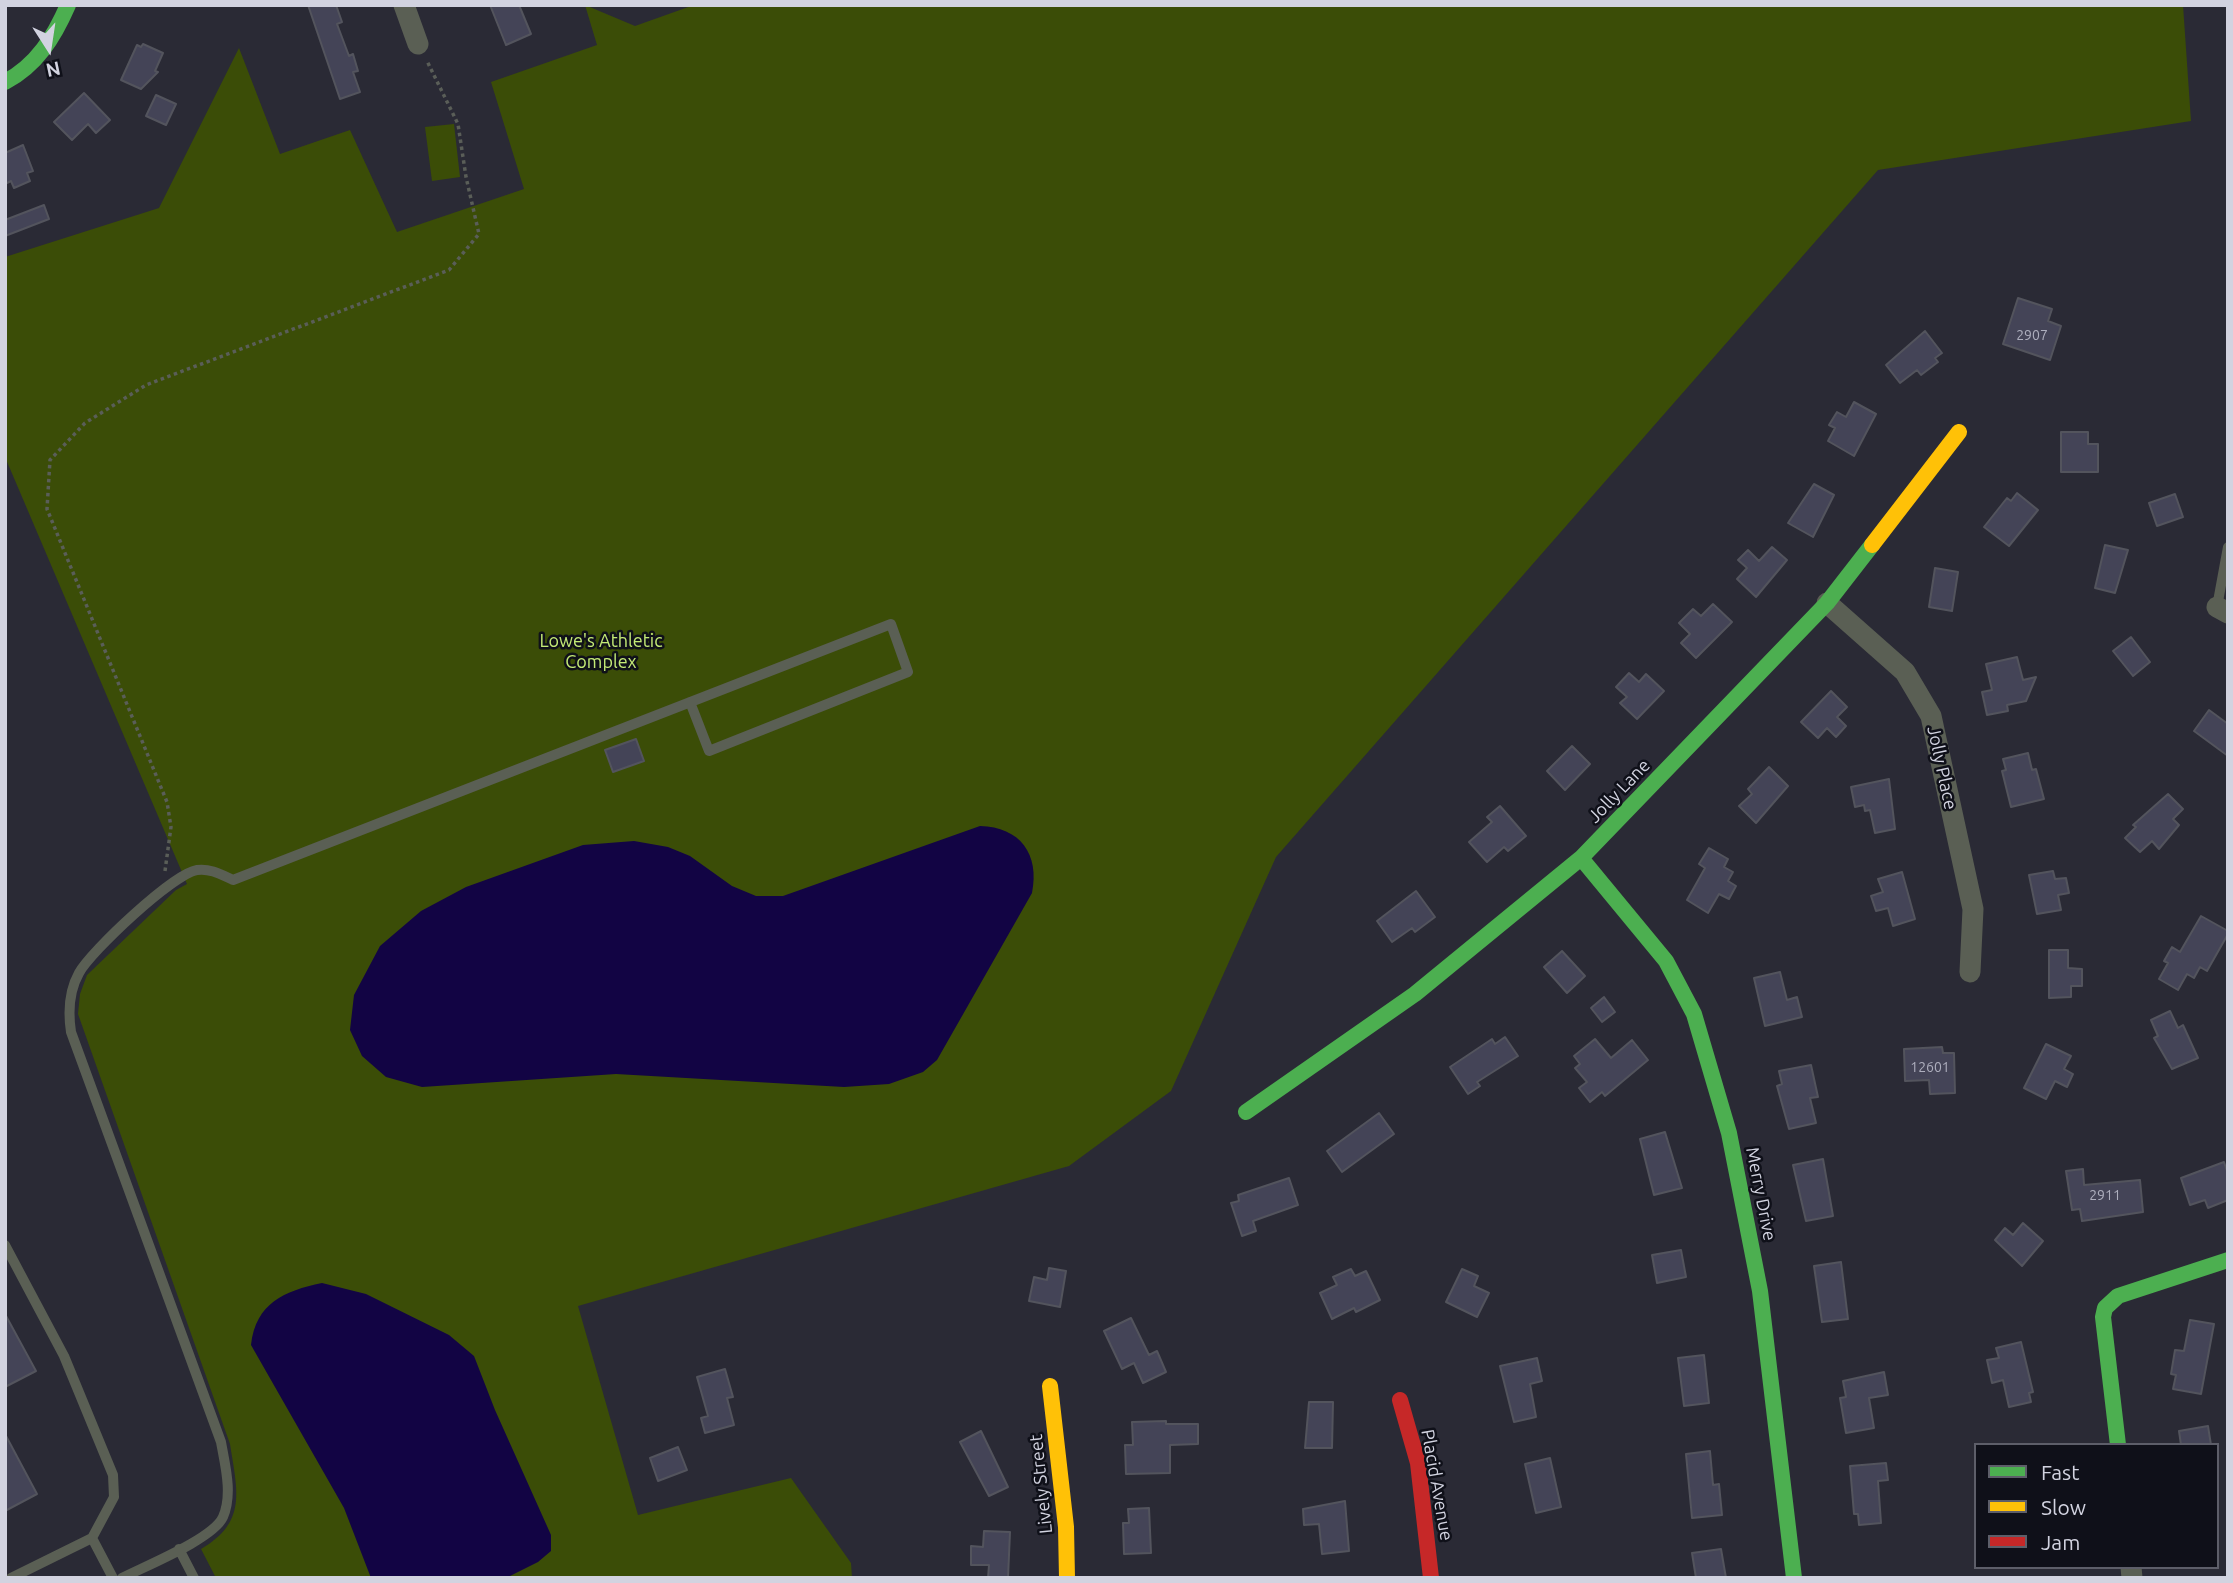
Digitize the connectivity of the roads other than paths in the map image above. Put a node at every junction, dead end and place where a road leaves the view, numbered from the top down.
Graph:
1 (68, 5) edge
2 (404, 5) edge
3 (418, 44) road end
4 (5, 82) edge
5 (1959, 432) dead end
6 (2228, 547) edge
7 (1827, 603) junction
8 (2222, 610) edge
9 (690, 702) junction
10 (1581, 858) junction
11 (1970, 972) dead end
12 (1246, 1112) dead end
13 (5, 1245) edge
14 (2228, 1260) edge
15 (1050, 1386) dead end
16 (1399, 1400) dead end
17 (2118, 1443) edge
18 (92, 1538) junction
19 (179, 1549) junction
20 (12, 1578) edge
21 (113, 1578) edge
22 (122, 1578) edge
23 (194, 1578) edge
24 (1067, 1578) edge
25 (1431, 1578) edge
26 (1794, 1578) edge

1 - 4 street
2 - 3 street
5 - 7 street, Jolly Lane
6 - 8 lane
7 - 10 street, Jolly Lane
7 - 11 street, Jolly Place
9 - 9 lane
9 - 19 lane
10 - 12 street, Jolly Lane
10 - 26 street, Merry Drive
13 - 18 lane
14 - 17 street
15 - 24 street, Lively Street
16 - 25 street, Placid Avenue
18 - 20 lane
18 - 21 lane
19 - 22 lane
19 - 23 lane

